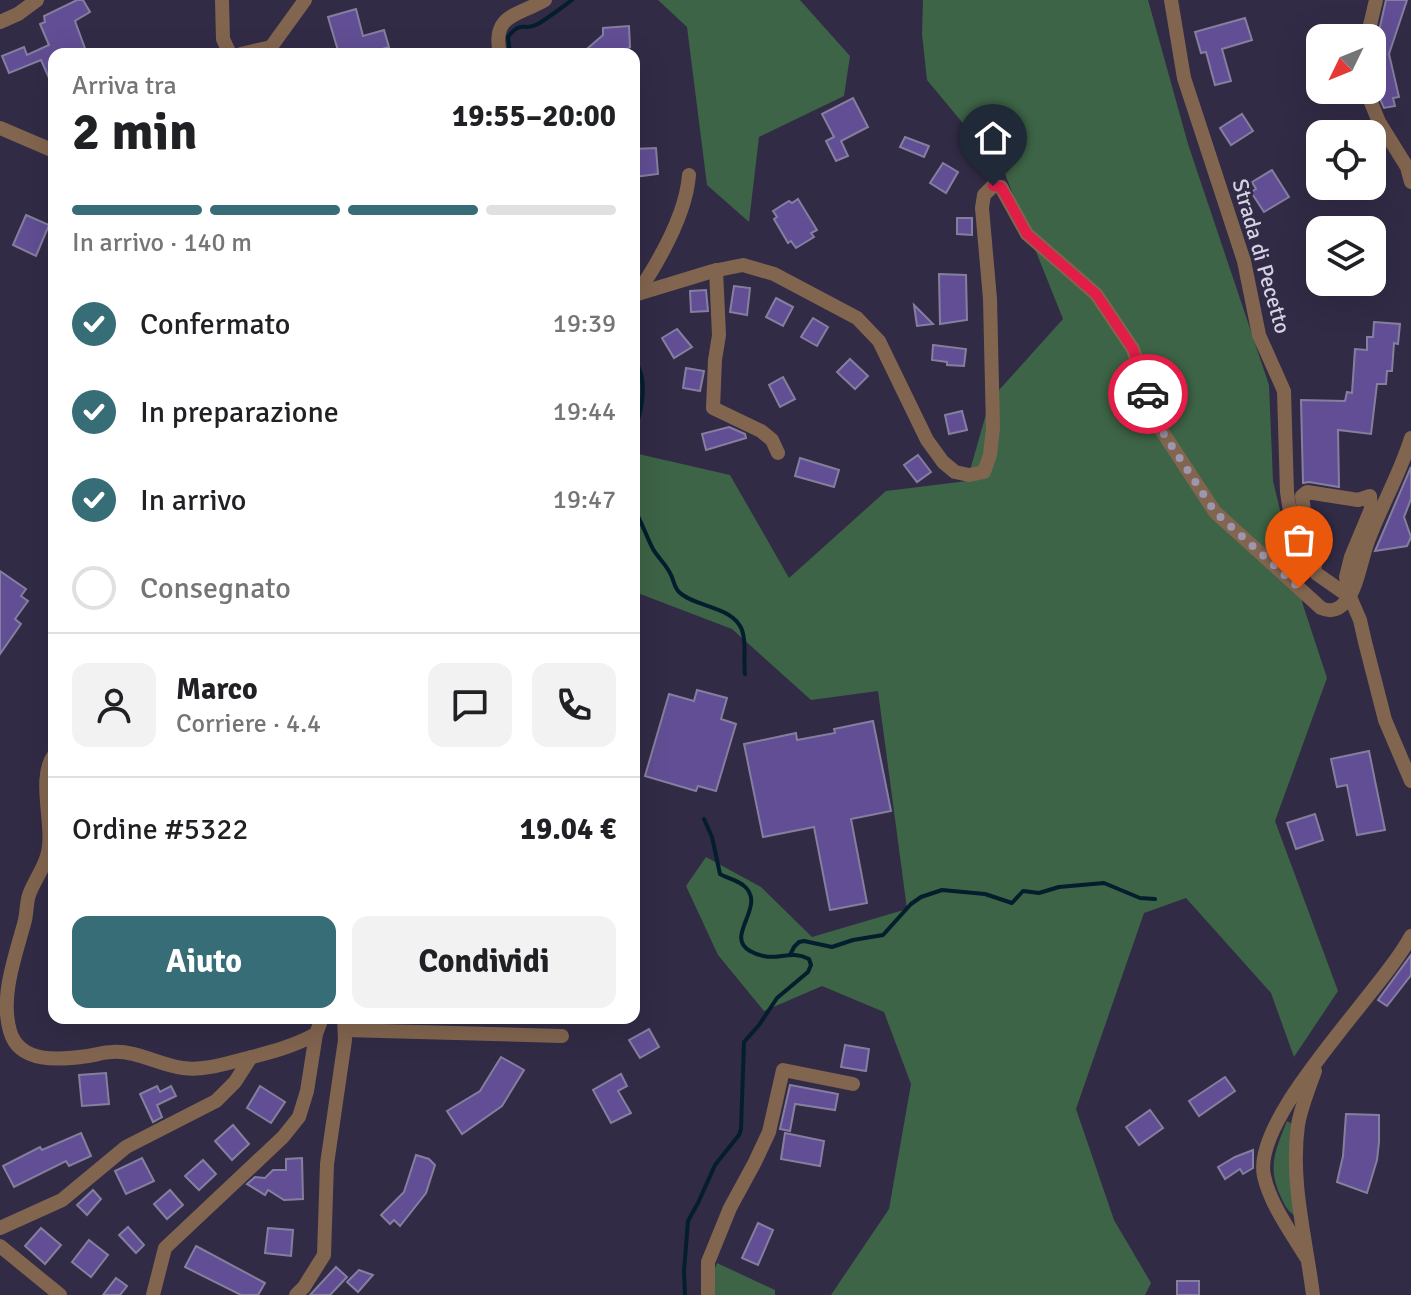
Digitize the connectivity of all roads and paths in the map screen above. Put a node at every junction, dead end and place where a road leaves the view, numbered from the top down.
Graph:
1 (37, 0) edge
2 (222, 0) edge
3 (305, 0) edge
4 (545, 0) edge
5 (1171, 0) edge
6 (1376, 0) edge
7 (0, 22) edge
8 (1370, 24) edge
9 (227, 48) edge
10 (267, 48) edge
11 (499, 48) edge
12 (1372, 104) edge
13 (0, 128) edge
14 (48, 148) edge
15 (689, 175) dead end
16 (1411, 182) edge
17 (716, 270) junction
18 (640, 288) edge
19 (640, 293) edge
20 (1411, 438) edge
21 (778, 453) dead end
22 (1317, 574) junction
23 (1350, 597) junction
24 (48, 776) edge
25 (1411, 781) edge
26 (48, 821) edge
27 (48, 855) edge
28 (1411, 936) edge
29 (320, 1024) edge
30 (344, 1024) edge
31 (316, 1034) junction
32 (562, 1036) dead end
33 (251, 1057) junction
34 (1319, 1059) junction
35 (853, 1084) dead end
36 (0, 1228) edge
37 (0, 1246) edge
38 (1306, 1257) junction
39 (60, 1295) edge
40 (153, 1295) edge
41 (296, 1295) edge
42 (708, 1295) edge
43 (1313, 1295) edge

1 - 7 street
2 - 9 street
3 - 10 street
4 - 11 street
5 - 22 street, Strada di Pecetto
6 - 8 street
12 - 16 street
13 - 14 street
15 - 18 street
17 - 19 street
17 - 21 street
17 - 23 street
20 - 23 street
22 - 23 street, Strada di Pecetto
22 - 23 street
23 - 25 street
24 - 26 street
27 - 33 street
28 - 34 street
29 - 31 street
30 - 32 street
30 - 41 street
31 - 33 street
31 - 40 street
33 - 36 street
34 - 38 street
34 - 38 street
35 - 42 street
37 - 39 street
38 - 43 street

